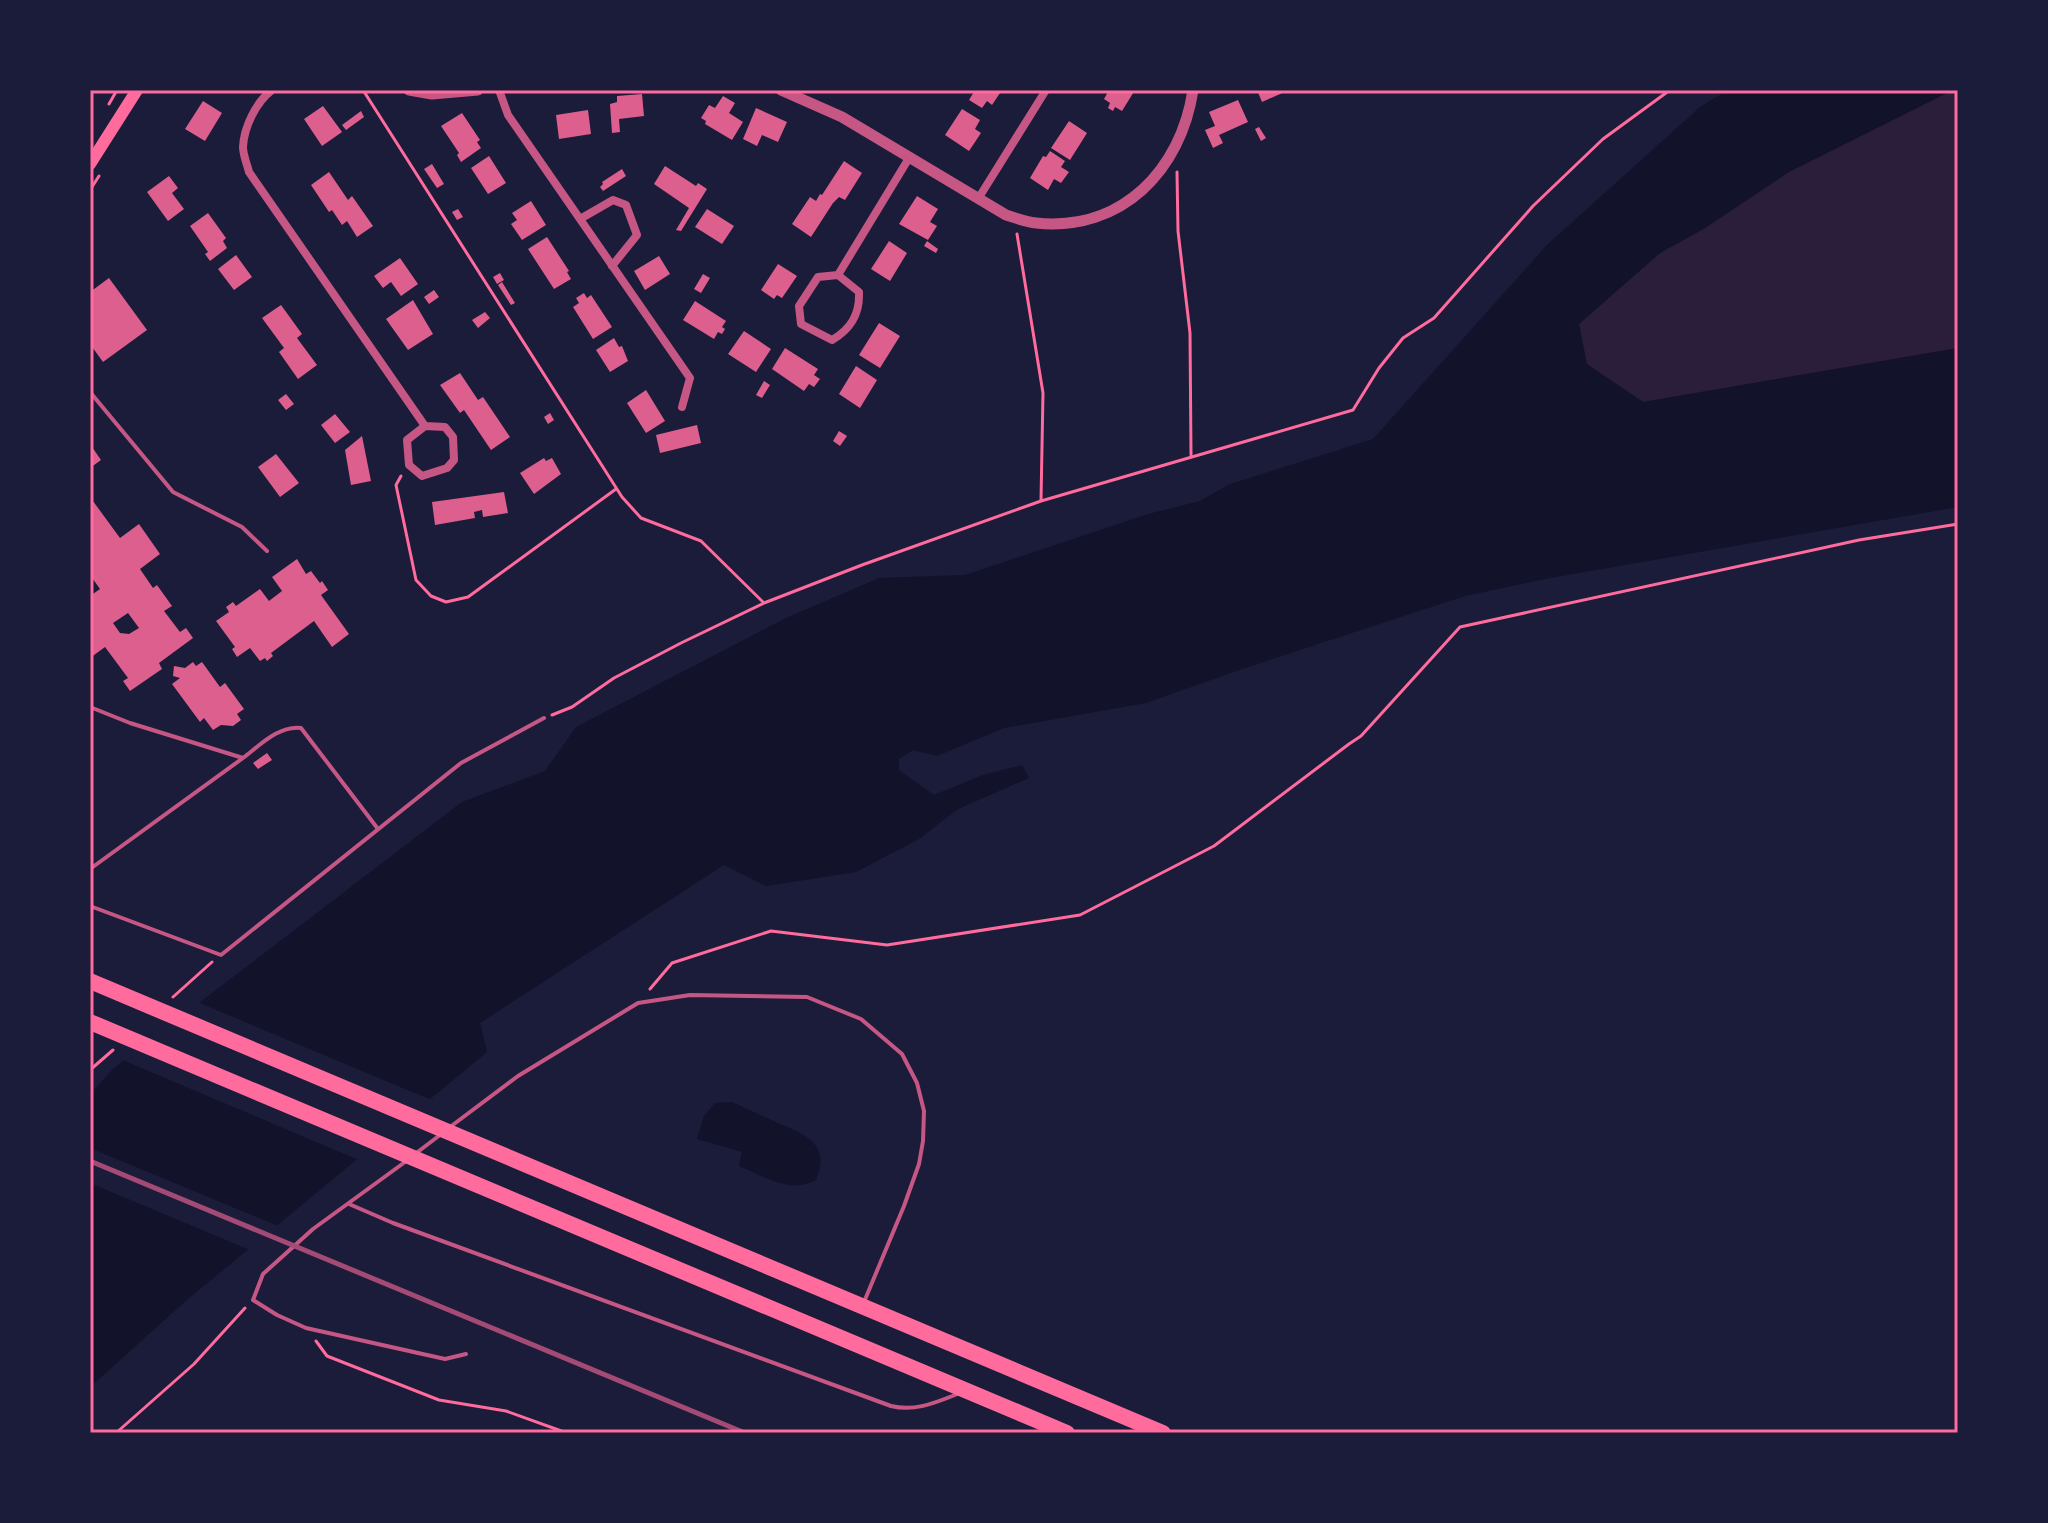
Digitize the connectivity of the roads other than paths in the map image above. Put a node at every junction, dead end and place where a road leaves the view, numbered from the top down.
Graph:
1 (137, 90) edge
2 (272, 90) edge
3 (409, 90) edge
4 (460, 90) edge
5 (478, 90) edge
6 (499, 90) edge
7 (781, 90) edge
8 (1046, 90) edge
9 (1193, 90) edge
10 (909, 158) junction
11 (90, 164) edge
12 (978, 199) junction
13 (580, 219) junction
14 (612, 266) junction
15 (838, 275) junction
16 (90, 392) edge
17 (682, 407) dead end
18 (425, 426) junction
19 (267, 551) dead end
20 (90, 707) edge
21 (544, 718) road end
22 (243, 758) junction
23 (378, 829) junction
24 (90, 869) edge
25 (90, 906) edge
26 (97, 984) edge
27 (90, 1022) edge
28 (349, 1204) junction
29 (862, 1306) junction
30 (466, 1354) dead end
31 (966, 1391) junction
32 (1067, 1433) edge
33 (1163, 1433) edge

1 - 11 main road
2 - 18 street
3 - 4 street
4 - 5 street
6 - 13 street
7 - 10 street
8 - 12 street
9 - 12 street
10 - 12 street
10 - 15 street
13 - 14 street
13 - 14 street
14 - 17 street
15 - 15 street
16 - 19 lane
18 - 18 street
20 - 22 lane
21 - 23 lane
22 - 23 lane
22 - 24 lane
23 - 25 lane
26 - 29 highway
27 - 31 highway
28 - 29 lane
28 - 30 lane
28 - 31 lane
29 - 33 highway
31 - 32 highway

